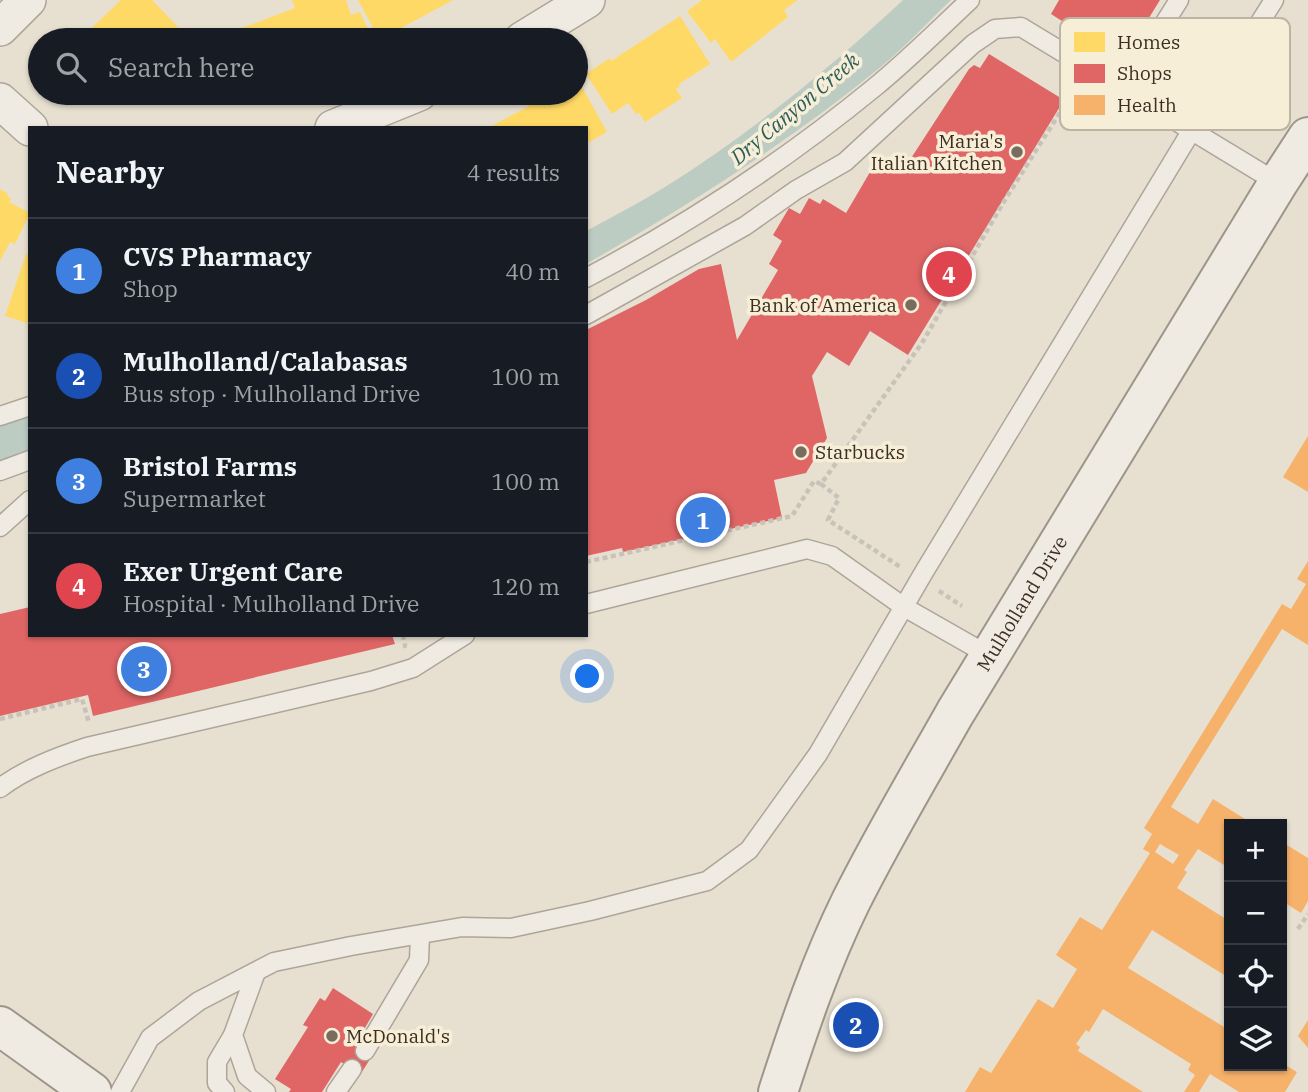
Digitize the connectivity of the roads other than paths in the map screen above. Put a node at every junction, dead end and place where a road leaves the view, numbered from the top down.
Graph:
1 (28, 0) edge
2 (587, 0) edge
3 (970, 0) edge
4 (1179, 0) edge
5 (1274, 0) edge
6 (1168, 18) edge
7 (1263, 18) edge
8 (0, 27) edge
9 (542, 28) edge
10 (1060, 51) edge
11 (0, 101) edge
12 (389, 105) edge
13 (28, 126) edge
14 (337, 126) edge
15 (1192, 130) joint
16 (1308, 137) edge
17 (1278, 183) junction
18 (588, 277) edge
19 (588, 314) edge
20 (28, 407) edge
21 (0, 416) edge
22 (28, 461) edge
23 (0, 471) edge
24 (28, 502) edge
25 (0, 527) edge
26 (588, 604) edge
27 (904, 607) junction
28 (462, 637) edge
29 (990, 656) junction
30 (0, 788) edge
31 (420, 934) junction
32 (256, 972) junction
33 (0, 1026) edge
34 (233, 1035) junction
35 (365, 1051) dead end
36 (352, 1069) dead end
37 (92, 1092) edge
38 (120, 1092) edge
39 (225, 1092) edge
40 (266, 1092) edge
41 (336, 1092) edge
42 (778, 1092) edge

1 - 8 street
2 - 9 street
3 - 18 lane
4 - 6 lane
5 - 7 lane
10 - 19 lane
11 - 13 street
12 - 14 street
15 - 17 lane
15 - 27 lane
16 - 17 main road, Mulholland Drive
17 - 29 main road, Mulholland Drive
20 - 21 lane
22 - 23 lane
24 - 25 lane
26 - 27 lane
27 - 29 lane
27 - 31 lane
28 - 30 lane
29 - 42 main road, Mulholland Drive
31 - 32 lane
31 - 35 lane
32 - 34 lane
32 - 38 lane
33 - 37 main road
34 - 39 lane
34 - 40 lane
36 - 41 lane

